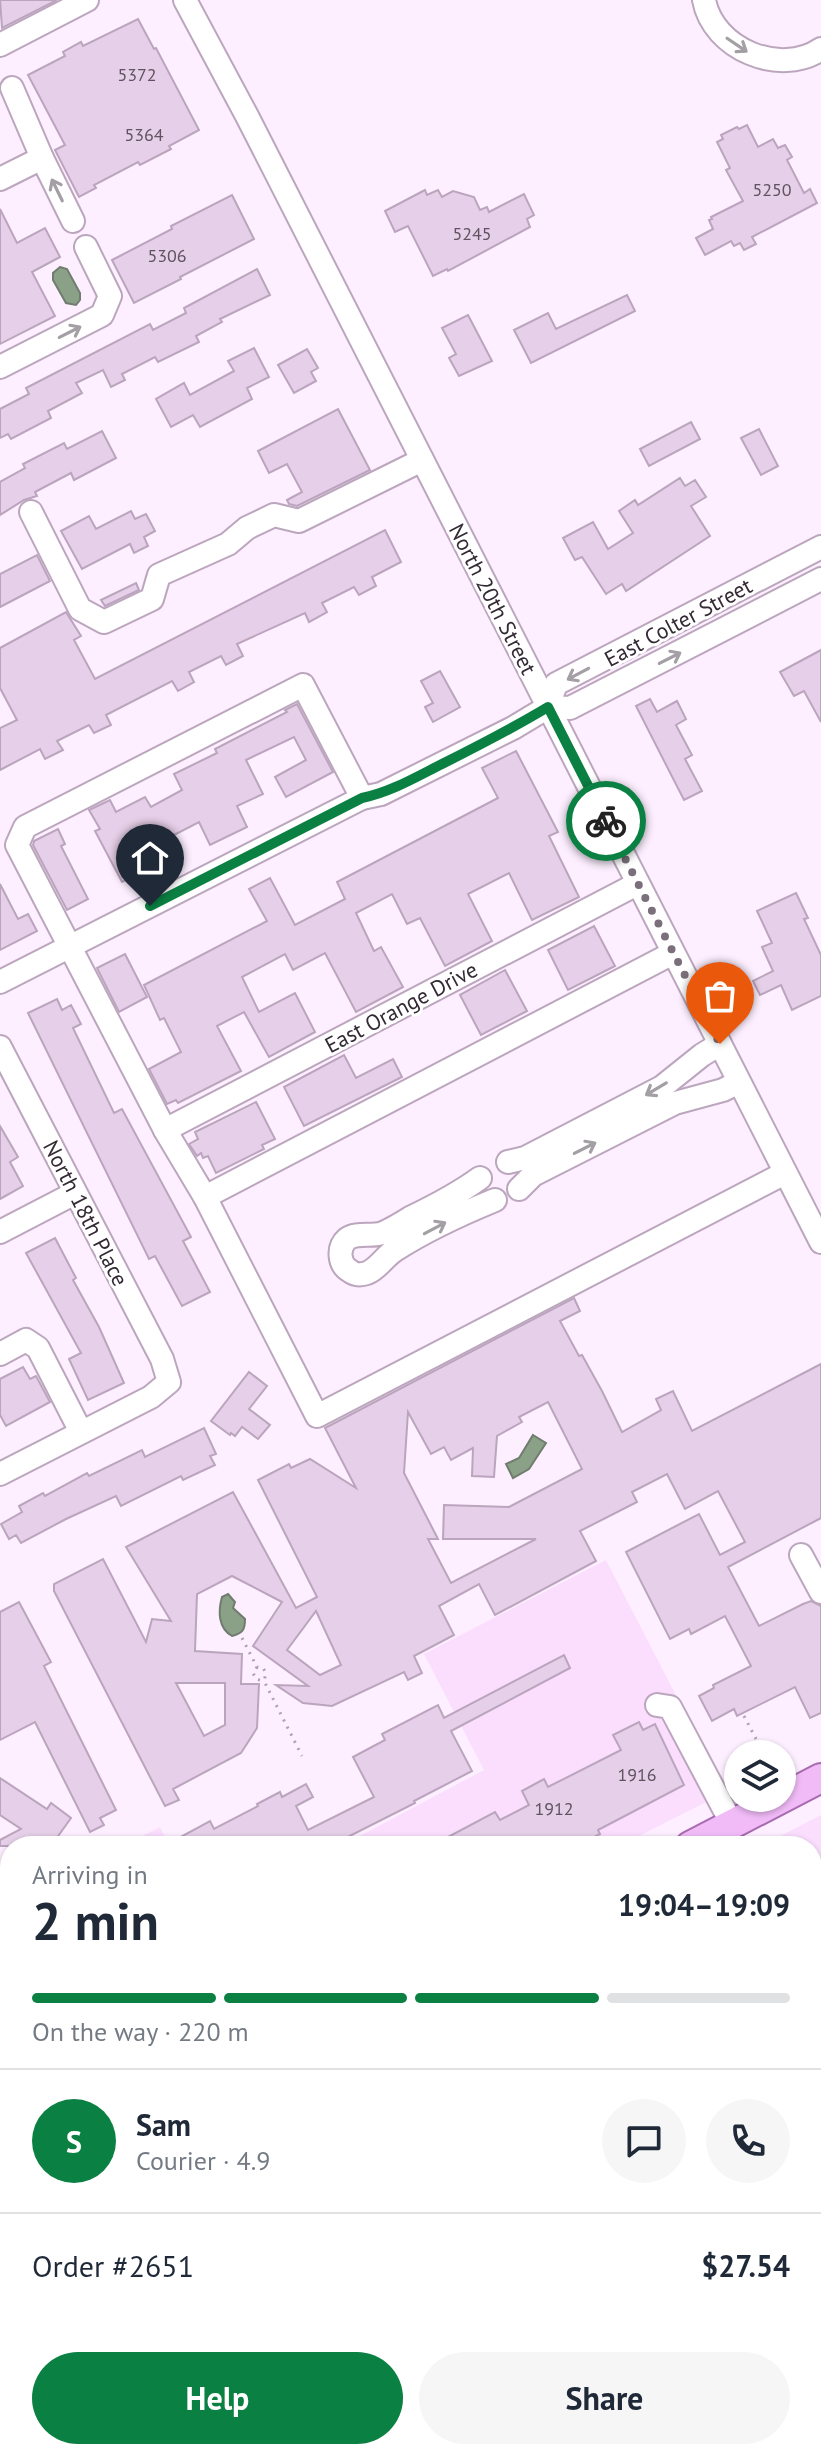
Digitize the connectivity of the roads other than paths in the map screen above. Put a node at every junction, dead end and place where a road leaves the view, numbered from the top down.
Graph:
1 (87, 0) edge
2 (185, 0) edge
3 (704, 0) edge
4 (0, 45) edge
5 (819, 55) edge
6 (12, 88) dead end
7 (42, 158) junction
8 (0, 179) edge
9 (73, 221) dead end
10 (86, 247) dead end
11 (0, 367) edge
12 (422, 460) junction
13 (31, 512) dead end
14 (821, 547) edge
15 (821, 579) edge
16 (548, 707) junction
17 (362, 798) junction
18 (637, 884) junction
19 (70, 947) junction
20 (673, 953) junction
21 (0, 982) edge
22 (720, 1044) junction
23 (0, 1047) edge
24 (739, 1082) junction
25 (165, 1130) junction
26 (508, 1162) junction
27 (785, 1173) junction
28 (480, 1178) junction
29 (519, 1189) junction
30 (75, 1193) junction
31 (205, 1197) junction
32 (495, 1200) junction
33 (0, 1232) edge
34 (821, 1242) edge
35 (0, 1354) edge
36 (81, 1432) junction
37 (0, 1474) edge
38 (801, 1555) dead end
39 (821, 1592) edge
40 (657, 1705) dead end
41 (821, 1778) edge
42 (732, 1824) junction
43 (709, 1836) edge

1 - 4 street
2 - 12 street, North 20th Street
3 -> 5 street
6 - 7 street
7 - 8 street
9 -> 7 street
11 -> 10 street
12 - 13 street
12 - 16 street, North 20th Street
14 -> 16 street, East Colter Street
16 -> 15 street, East Colter Street
16 - 17 street, East Colter Street
16 - 18 street, North 20th Street
17 - 19 street, East Colter Street
17 - 19 street
18 - 20 street, North 20th Street
18 - 25 street, East Orange Drive
19 - 21 street, East Colter Street
19 - 25 street
20 - 22 street, North 20th Street
20 - 31 street
22 - 24 street, North 20th Street
22 -> 26 street
23 - 30 street, North 18th Place
24 - 27 street, North 20th Street
29 -> 24 street
25 - 31 street
26 - 28 street
26 - 29 street
27 - 31 street
27 - 34 street, North 20th Street
28 - 32 street
28 -> 32 street
29 - 32 street
30 - 33 street
30 - 36 street, North 18th Place
35 - 36 street
36 - 37 street
38 - 39 street
40 - 42 street
41 - 42 main road
42 - 43 main road

